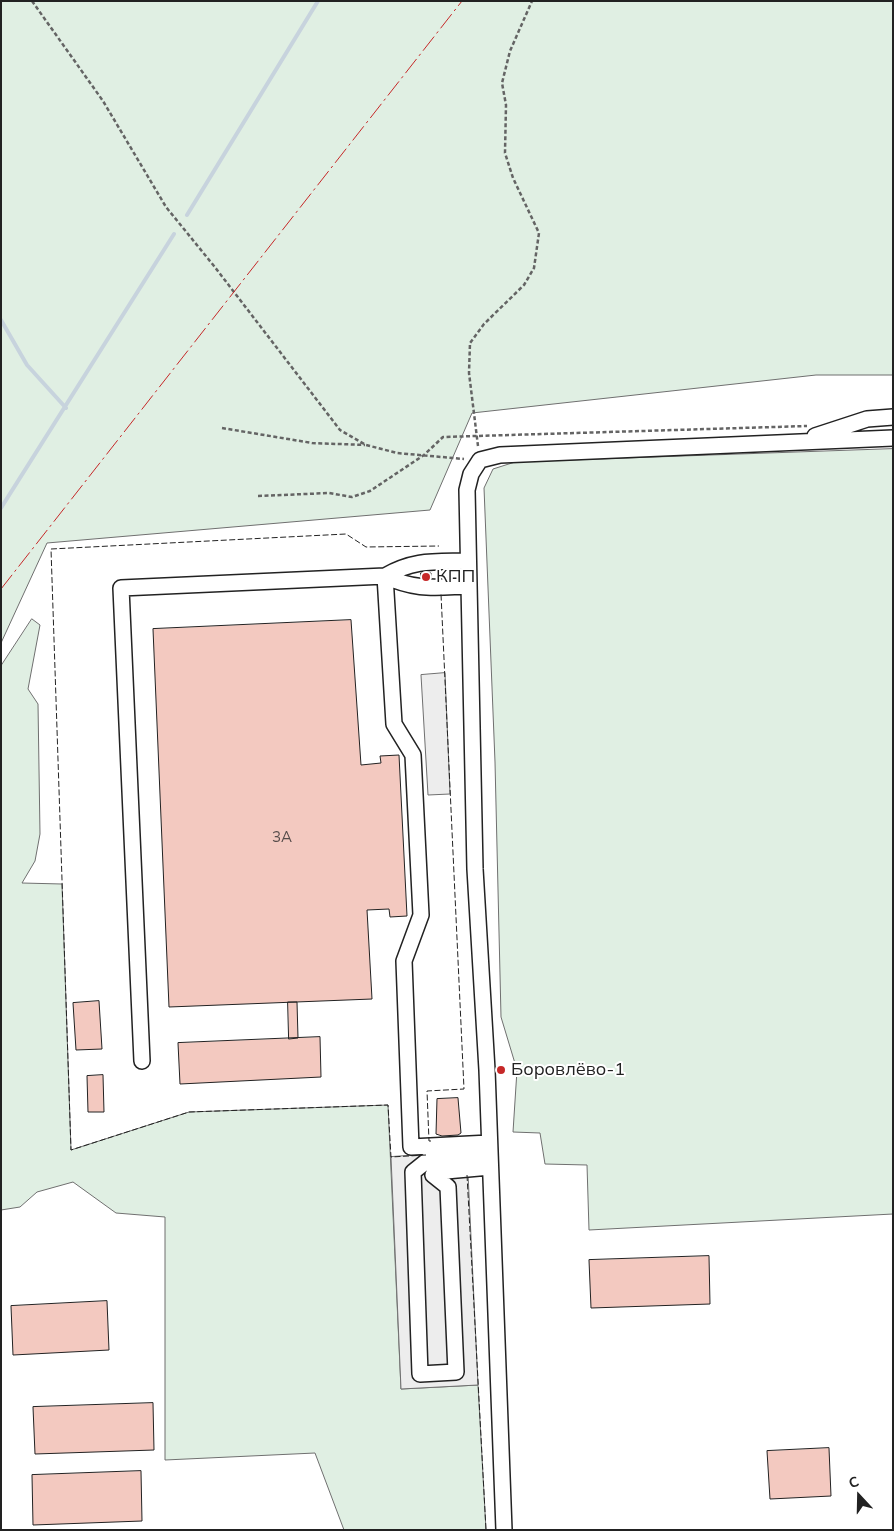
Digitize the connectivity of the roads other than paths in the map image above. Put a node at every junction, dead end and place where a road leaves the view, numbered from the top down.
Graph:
1 (893, 417) edge
2 (893, 438) edge
3 (796, 442) junction
4 (468, 561) junction
5 (385, 576) junction
6 (469, 586) junction
7 (142, 1061) dead end
8 (490, 1155) junction
9 (412, 1172) junction
10 (435, 1172) junction
11 (504, 1530) edge

1 - 3 street
2 - 3 street
3 - 4 street
4 - 5 street
4 - 6 street
5 - 6 street
5 - 7 street
5 - 8 street
6 - 8 street
8 - 9 street
8 - 10 street
8 - 11 street
9 - 10 street
9 - 10 street

